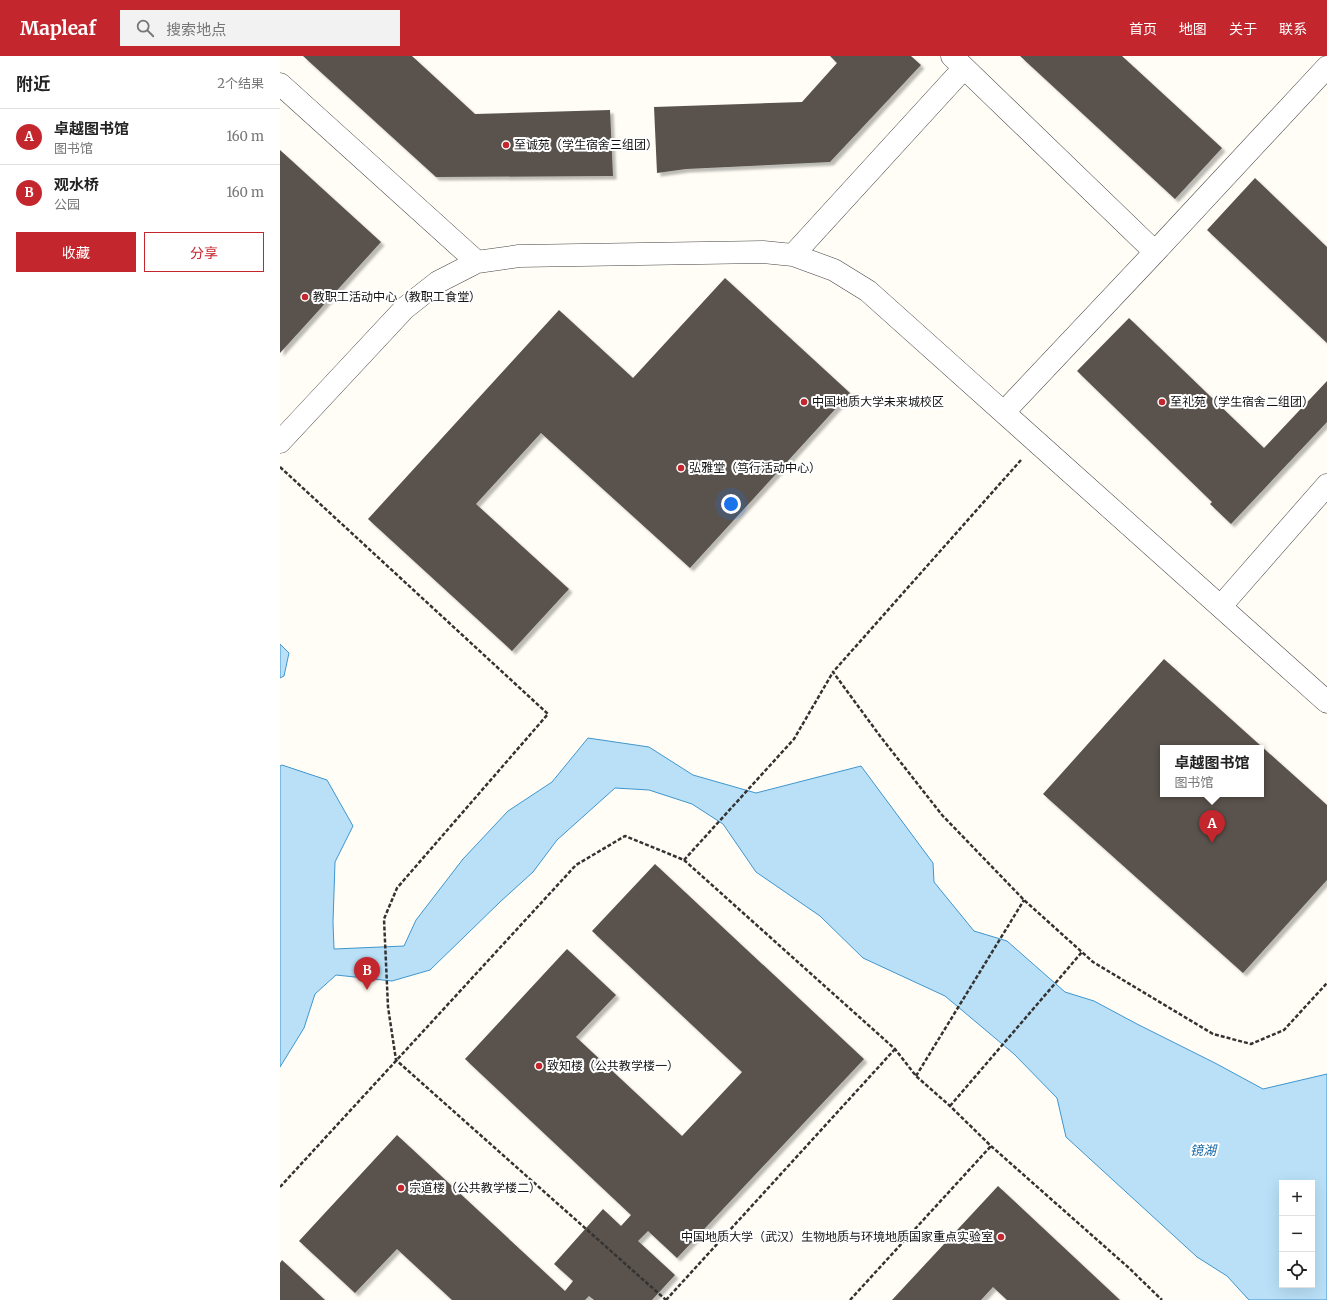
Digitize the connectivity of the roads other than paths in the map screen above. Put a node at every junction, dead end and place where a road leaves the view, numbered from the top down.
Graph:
1 (958, 62) edge
2 (1327, 67) edge
3 (280, 84) edge
4 (1155, 252) junction
5 (793, 255) junction
6 (477, 262) junction
7 (1004, 412) junction
8 (280, 442) edge
9 (1327, 485) edge
10 (1220, 606) junction
11 (1327, 702) edge

1 - 4 street
1 - 5 street
2 - 4 street
3 - 6 street
4 - 7 street
5 - 6 street
5 - 7 street
6 - 8 street
7 - 10 street
9 - 10 street
10 - 11 street

